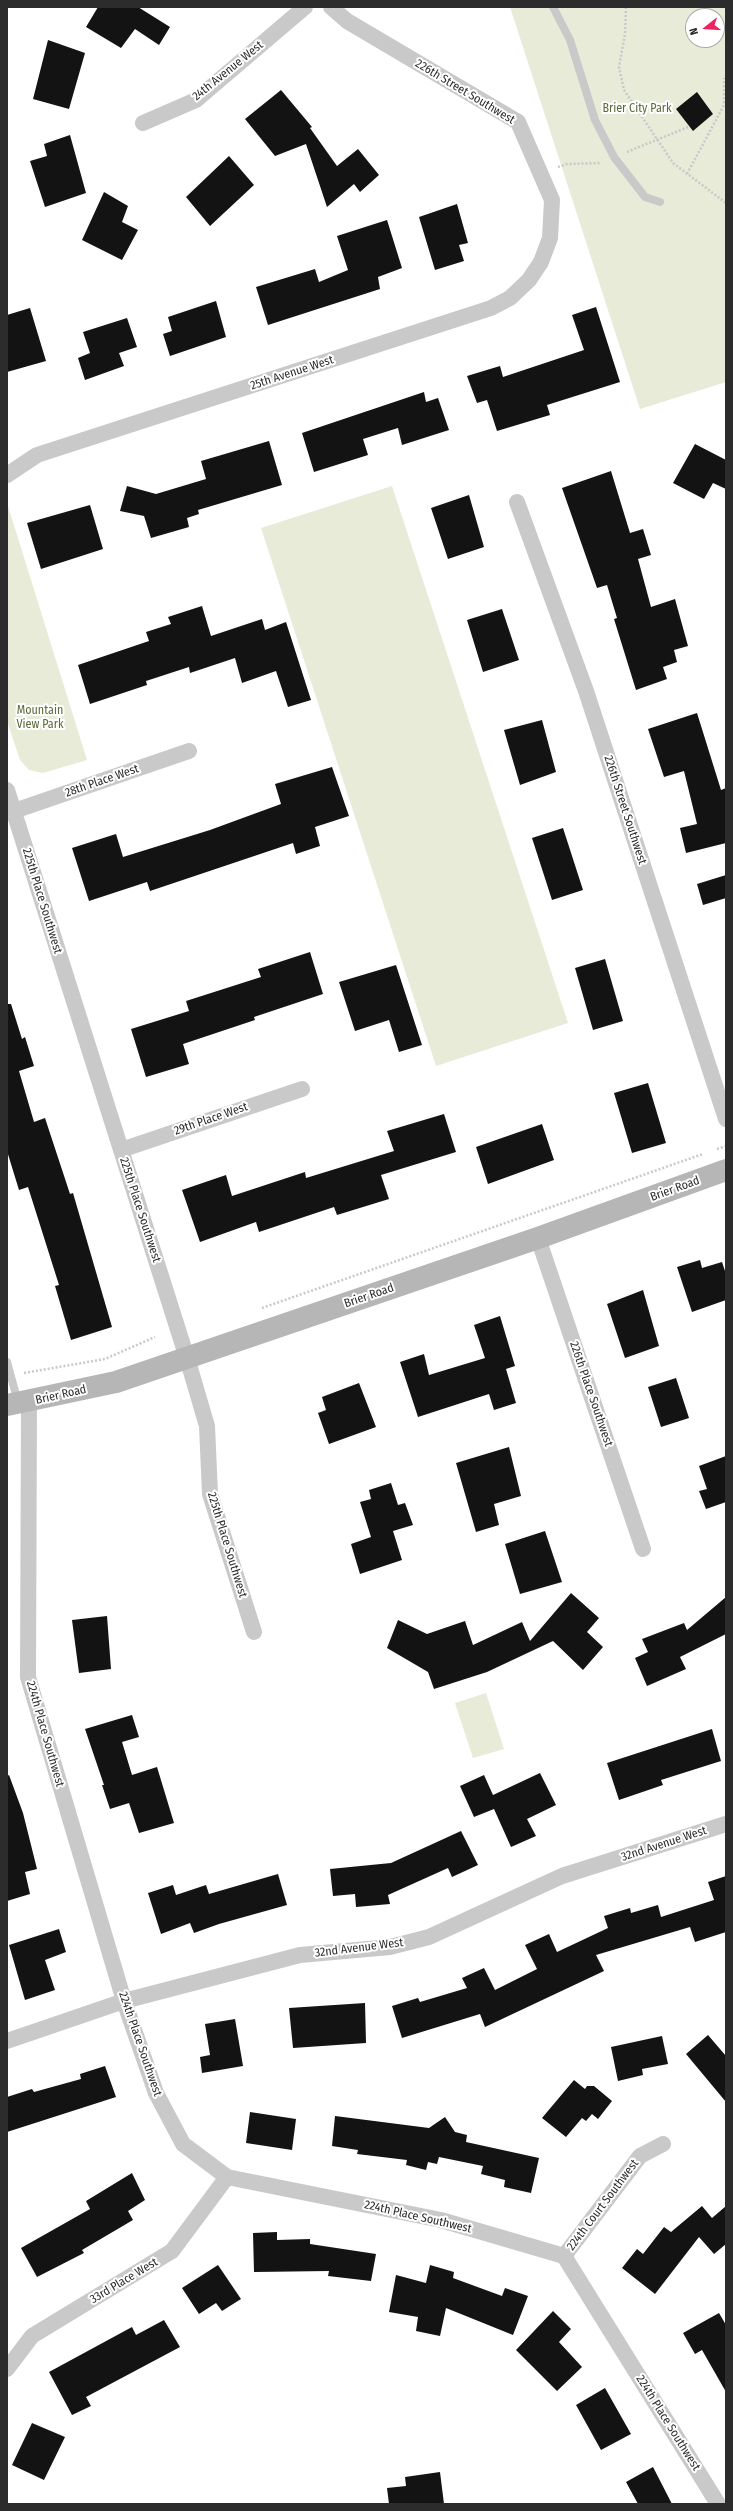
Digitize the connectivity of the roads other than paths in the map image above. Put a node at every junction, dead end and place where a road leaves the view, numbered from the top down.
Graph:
1 (305, 7) edge
2 (331, 7) edge
3 (553, 7) edge
4 (143, 123) dead end
5 (660, 202) dead end
6 (550, 238) joint
7 (7, 475) edge
8 (517, 502) dead end
9 (189, 751) dead end
10 (7, 790) edge
11 (14, 811) junction
12 (302, 1089) dead end
13 (726, 1120) edge
14 (121, 1150) junction
15 (726, 1170) edge
16 (538, 1238) junction
17 (188, 1358) junction
18 (7, 1362) edge
19 (18, 1403) edge
20 (643, 1549) dead end
21 (254, 1632) dead end
22 (726, 1824) edge
23 (124, 2001) junction
24 (7, 2041) edge
25 (663, 2144) dead end
26 (227, 2177) junction
27 (564, 2256) junction
28 (7, 2369) edge
29 (718, 2504) edge

1 - 4 street, 24th Avenue West
2 - 6 street, 226th Street Southwest
3 - 5 lane
6 - 7 street, 25th Avenue West
8 - 13 street, 226th Street Southwest
9 - 11 street, 28th Place West
10 - 11 street, 225th Place Southwest
11 - 14 street, 225th Place Southwest
12 - 14 street, 29th Place West
14 - 17 street, 225th Place Southwest
15 - 16 main road, Brier Road
16 - 17 main road, Brier Road
16 - 20 street, 226th Place Southwest
17 - 19 main road, Brier Road
17 - 21 street, 225th Place Southwest
18 - 19 lane
19 - 23 street, 224th Place Southwest
22 - 23 street, 32nd Avenue West
23 - 24 street, 32nd Avenue West
23 - 26 street, 224th Place Southwest
25 - 27 street, 224th Court Southwest
26 - 27 street, 224th Place Southwest
26 - 28 street, 33rd Place West
27 - 29 street, 224th Place Southwest

